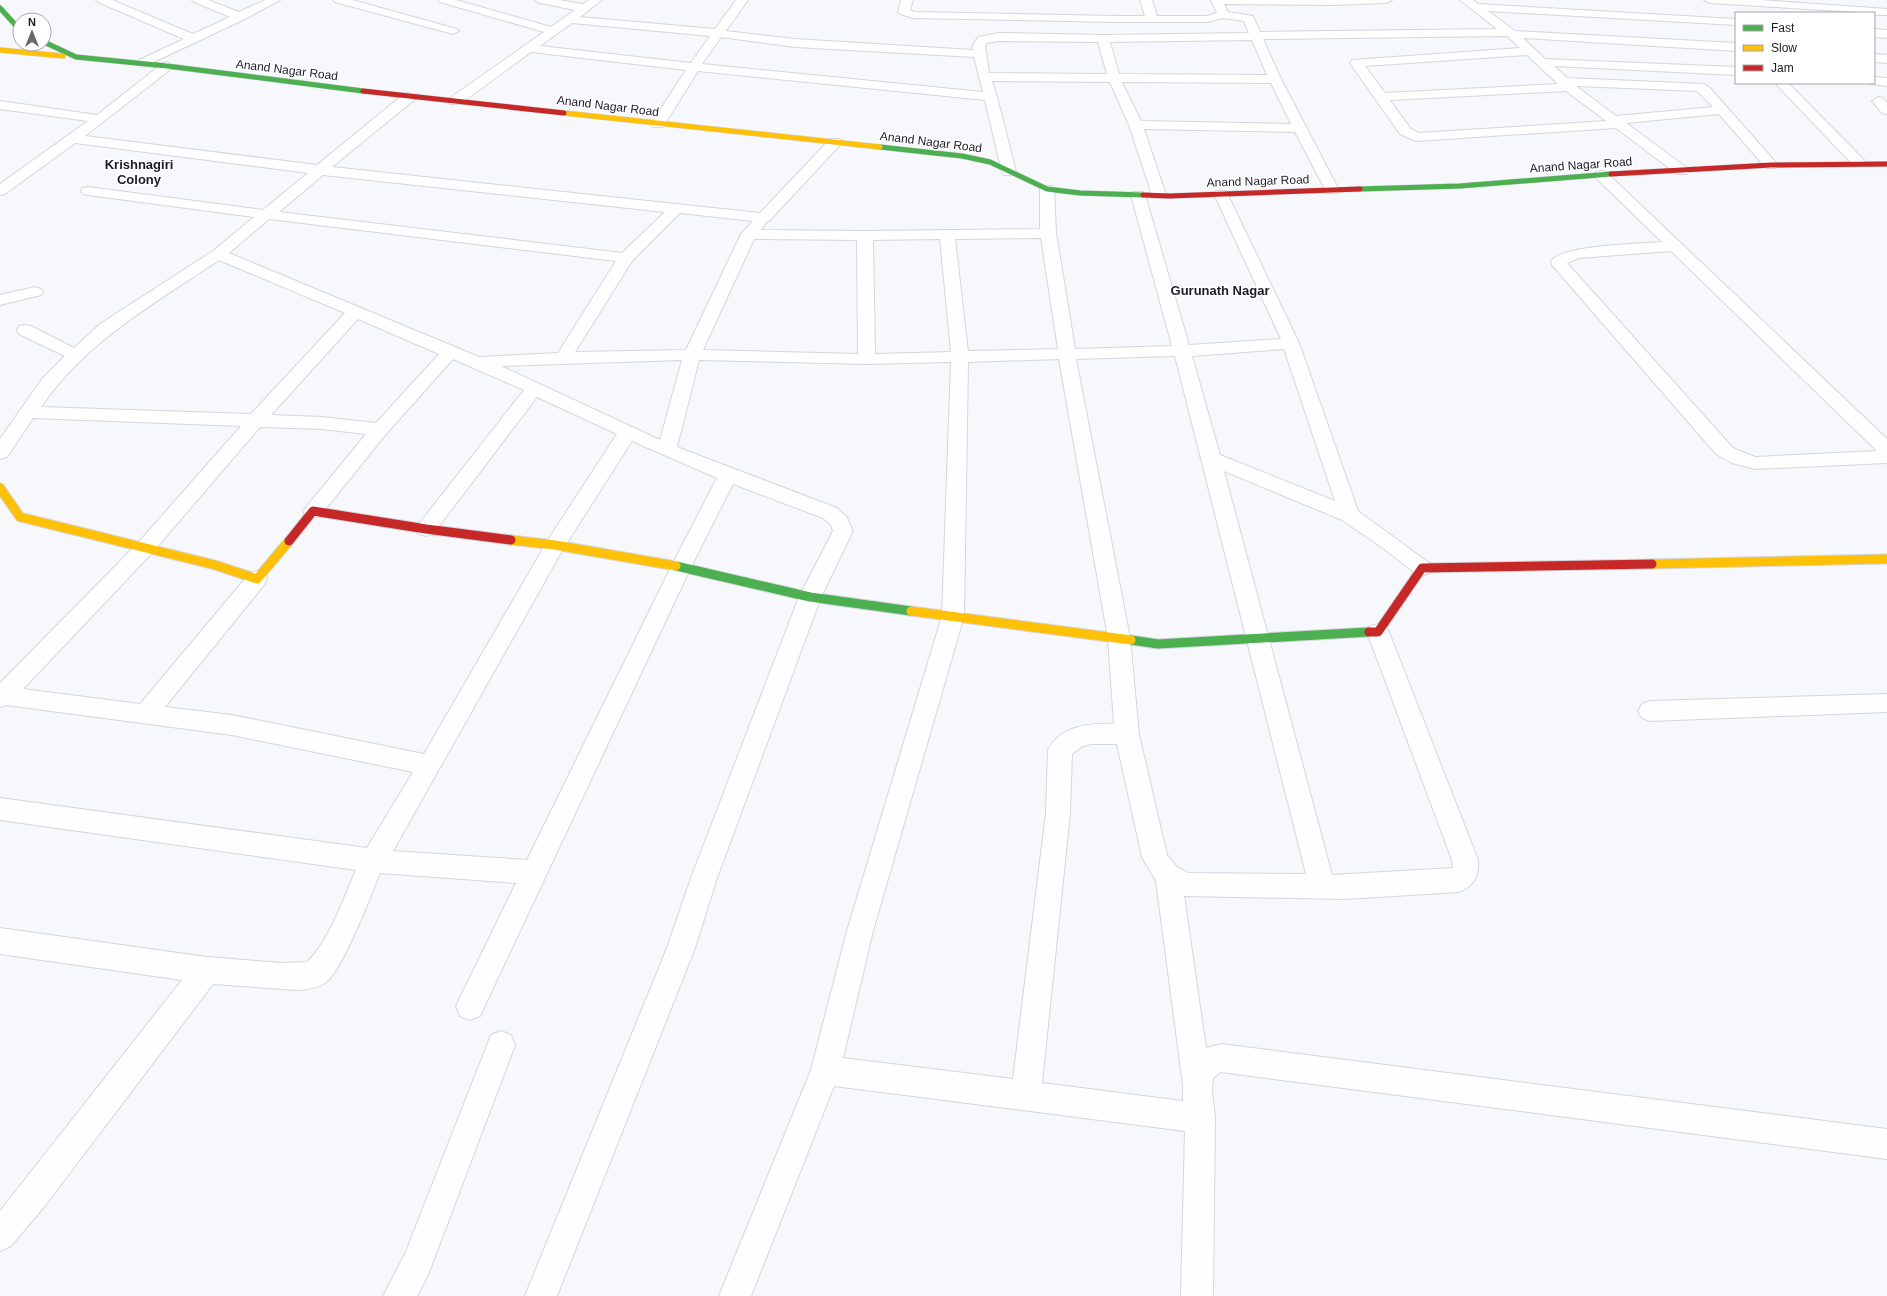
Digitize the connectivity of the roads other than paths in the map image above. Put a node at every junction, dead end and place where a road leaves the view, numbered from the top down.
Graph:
1 (102, 0) edge
2 (198, 0) edge
3 (274, 0) edge
4 (339, 0) edge
5 (444, 0) edge
6 (540, 0) edge
7 (596, 0) edge
8 (742, 0) edge
9 (907, 0) edge
10 (1146, 0) edge
11 (1217, 0) edge
12 (1386, 0) edge
13 (1709, 0) edge
14 (1471, 4) edge
15 (0, 8) edge
16 (585, 8) junction
17 (991, 11) junction
18 (1887, 12) edge
19 (1223, 16) junction
20 (241, 17) junction
21 (570, 19) junction
22 (1152, 19) junction
23 (12, 21) edge
24 (1732, 22) edge
25 (453, 31) dead end
26 (553, 31) junction
27 (718, 33) junction
28 (1510, 33) junction
29 (1875, 33) edge
30 (1335, 34) junction
31 (1887, 34) edge
32 (1256, 36) junction
33 (987, 38) junction
34 (194, 39) junction
35 (1104, 39) junction
36 (52, 46) edge
37 (528, 48) junction
38 (1735, 48) edge
39 (0, 50) edge
40 (1529, 51) junction
41 (979, 54) junction
42 (76, 57) junction
43 (1875, 58) edge
44 (1887, 59) edge
45 (1542, 62) junction
46 (143, 63) junction
47 (1356, 63) junction
48 (167, 66) junction
49 (694, 68) junction
50 (1735, 71) edge
51 (984, 77) junction
52 (1114, 77) junction
53 (1275, 79) junction
54 (1875, 81) edge
55 (1887, 82) edge
56 (1782, 84) edge
57 (1566, 85) junction
58 (409, 97) junction
59 (991, 97) junction
60 (1381, 97) junction
61 (455, 100) junction
62 (0, 105) edge
63 (1723, 110) junction
64 (100, 119) junction
65 (1616, 122) junction
66 (658, 124) junction
67 (1136, 125) junction
68 (1300, 128) junction
69 (74, 139) junction
70 (836, 142) junction
71 (1858, 163) junction
72 (1887, 164) edge
73 (1771, 165) junction
74 (320, 170) junction
75 (1682, 171) junction
76 (1009, 172) junction
77 (1601, 174) junction
78 (1047, 189) junction
79 (1332, 190) junction
80 (0, 191) edge
81 (88, 191) dead end
82 (1221, 194) junction
83 (1138, 195) junction
84 (1159, 195) junction
85 (677, 208) junction
86 (268, 213) junction
87 (764, 218) junction
88 (1048, 233) junction
89 (749, 234) junction
90 (947, 235) junction
91 (864, 236) junction
92 (1675, 246) junction
93 (218, 254) junction
94 (626, 258) junction
95 (34, 292) dead end
96 (0, 300) edge
97 (355, 312) junction
98 (25, 330) dead end
99 (1291, 343) junction
100 (1184, 351) junction
101 (450, 352) junction
102 (1067, 354) junction
103 (76, 355) junction
104 (692, 355) junction
105 (960, 357) junction
106 (563, 358) junction
107 (867, 359) junction
108 (479, 363) junction
109 (534, 389) junction
110 (28, 412) junction
111 (255, 421) junction
112 (380, 430) junction
113 (628, 432) junction
114 (667, 450) junction
115 (1887, 450) edge
116 (0, 453) edge
117 (1887, 457) edge
118 (1213, 460) junction
119 (728, 476) junction
120 (0, 488) edge
121 (313, 511) junction
122 (1349, 516) junction
123 (426, 529) junction
124 (555, 545) junction
125 (145, 548) junction
126 (1887, 559) edge
127 (681, 567) junction
128 (1422, 568) junction
129 (257, 579) junction
130 (810, 597) junction
131 (953, 616) junction
132 (1378, 632) junction
133 (1118, 638) junction
134 (1259, 638) junction
135 (1, 696) edge
136 (1887, 704) edge
137 (1650, 711) dead end
138 (145, 714) junction
139 (1127, 734) junction
140 (430, 765) junction
141 (0, 809) edge
142 (373, 861) junction
143 (536, 872) junction
144 (1168, 875) junction
145 (1322, 886) junction
146 (0, 941) edge
147 (207, 970) junction
148 (470, 1006) dead end
149 (501, 1045) dead end
150 (826, 1070) junction
151 (1197, 1087) junction
152 (1026, 1096) junction
153 (1200, 1118) junction
154 (1887, 1144) edge
155 (0, 1235) edge
156 (399, 1296) edge
157 (541, 1296) edge
158 (734, 1296) edge
159 (1197, 1296) edge

1 - 34 street
2 - 20 street
3 - 20 street
4 - 25 street
5 - 26 street
6 - 16 street
7 - 16 street
8 - 27 street
9 - 17 street
10 - 22 street
11 - 12 street
11 - 19 street
13 - 18 street
13 - 24 street
14 - 24 street
14 - 28 street
15 - 23 street
16 - 21 street
17 - 22 street
17 - 33 street
19 - 22 street
19 - 32 street
20 - 34 street
21 - 26 street
21 - 27 street
26 - 37 street
27 - 41 street
27 - 49 street
28 - 30 street
28 - 38 street
28 - 40 street
29 - 31 street
30 - 32 street
30 - 47 street
32 - 35 street
32 - 53 street
33 - 35 street
33 - 41 street
34 - 46 street
35 - 52 street
36 - 42 street, Anand Nagar Road
37 - 49 street
37 - 61 street
39 - 42 street
40 - 45 street
40 - 47 street
41 - 51 street
42 - 46 street, Anand Nagar Road
43 - 44 street
45 - 50 street
45 - 57 street
46 - 48 street, Anand Nagar Road
47 - 60 street
48 - 58 street, Anand Nagar Road
48 - 64 street
49 - 59 street
49 - 66 street
51 - 52 street
51 - 59 street
52 - 53 street
52 - 67 street
53 - 68 street
54 - 55 street
56 - 71 street
57 - 60 street
57 - 63 street
57 - 65 street
58 - 61 street, Anand Nagar Road
58 - 74 street
59 - 76 street
60 - 65 street
61 - 66 street, Anand Nagar Road
62 - 64 street
63 - 65 street
63 - 73 street
64 - 69 street
65 - 75 street
66 - 70 street, Anand Nagar Road
67 - 68 street
67 - 84 street
68 - 79 street
69 - 74 street
69 - 80 street
70 - 76 street, Anand Nagar Road
70 - 87 street
71 - 72 street, Anand Nagar Road
71 - 73 street, Anand Nagar Road
73 - 75 street, Anand Nagar Road
74 - 85 street
74 - 86 street
75 - 77 street, Anand Nagar Road
76 - 78 street, Anand Nagar Road
77 - 79 street, Anand Nagar Road
77 - 92 street
78 - 83 street, Anand Nagar Road
78 - 88 street
79 - 82 street, Anand Nagar Road
81 - 86 street
82 - 84 street, Anand Nagar Road
82 - 99 street
83 - 84 street, Anand Nagar Road
83 - 100 street
85 - 87 street
85 - 94 street
86 - 93 street
86 - 94 street
87 - 89 street
88 - 90 street
88 - 102 street
89 - 91 street
89 - 104 street
90 - 91 street
90 - 105 street
91 - 107 street
92 - 115 street
92 - 117 street
93 - 97 street
93 - 103 street
94 - 106 street
95 - 96 street
97 - 101 street
97 - 111 street
98 - 103 street
99 - 100 street
99 - 122 street
100 - 102 street
100 - 118 street
101 - 108 street
101 - 112 street
102 - 105 street
102 - 133 street
103 - 110 street
104 - 106 street
104 - 107 street
104 - 114 street
105 - 107 street
105 - 131 street
106 - 108 street
108 - 109 street
109 - 113 street
109 - 123 street
110 - 111 street
110 - 116 street
111 - 112 street
111 - 125 street
112 - 121 street
113 - 114 street
113 - 124 street
114 - 119 street
118 - 122 street
118 - 134 street
119 - 127 street
119 - 130 street
120 - 125 street
121 - 123 street
121 - 129 street
122 - 128 street
123 - 124 street
124 - 127 street
124 - 140 street
125 - 129 street
125 - 135 street
126 - 128 street
127 - 130 street
127 - 143 street
128 - 132 street
129 - 138 street
130 - 131 street
130 - 157 street
131 - 133 street
131 - 150 street
132 - 134 street
132 - 145 street
133 - 134 street
133 - 139 street
134 - 145 street
135 - 138 street
136 - 137 street
138 - 140 street
139 - 144 street
139 - 152 street
140 - 142 street
141 - 142 street
142 - 143 street
142 - 147 street
143 - 148 street
144 - 145 street
144 - 151 street
146 - 147 street
147 - 155 street
149 - 156 street
150 - 152 street
150 - 158 street
151 - 153 street
151 - 154 street
152 - 153 street
153 - 159 street

